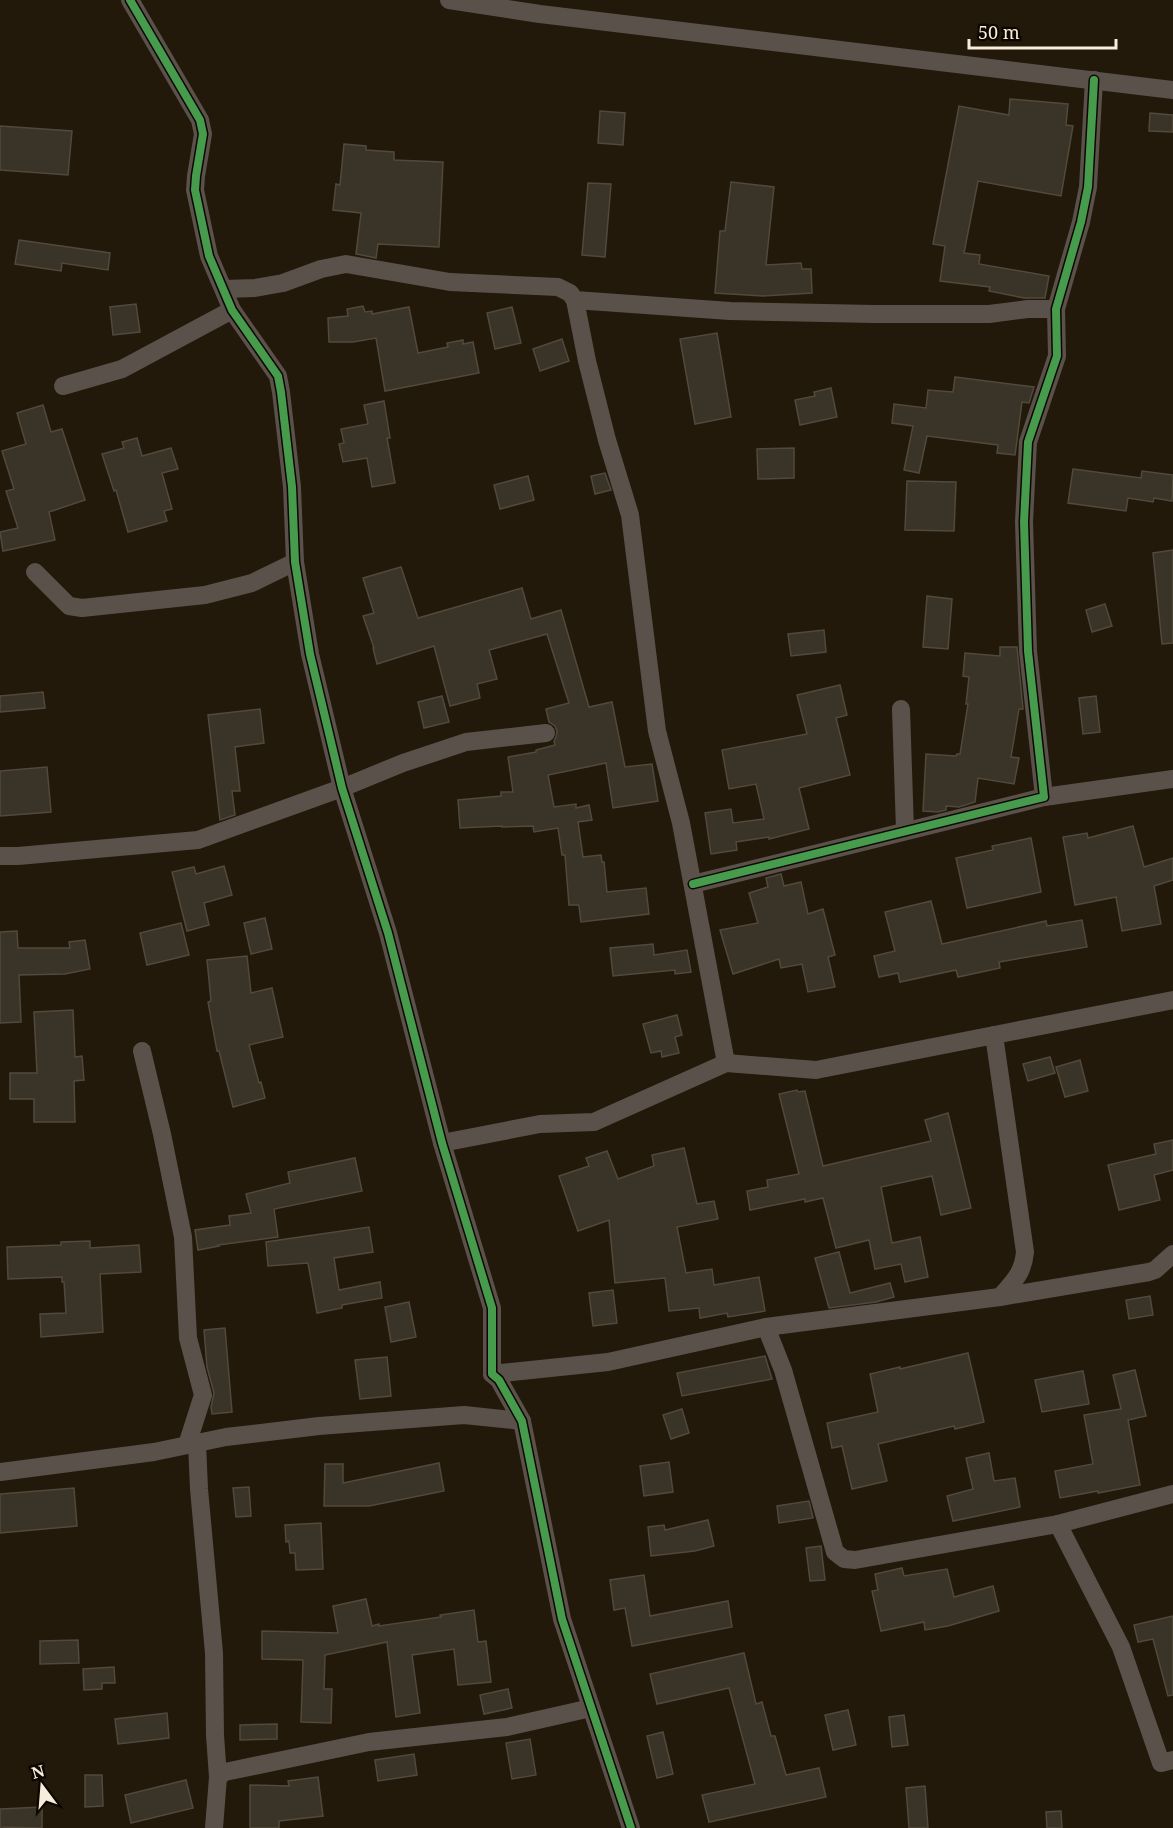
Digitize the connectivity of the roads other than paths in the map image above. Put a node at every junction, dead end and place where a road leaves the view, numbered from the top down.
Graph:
1 (130, 0) edge
2 (449, 0) edge
3 (1094, 80) junction
4 (1173, 90) edge
5 (224, 289) junction
6 (575, 300) junction
7 (1056, 309) junction
8 (232, 310) junction
9 (63, 386) dead end
10 (295, 562) junction
11 (35, 572) dead end
12 (901, 709) dead end
13 (546, 733) dead end
14 (1173, 779) edge
15 (342, 788) junction
16 (1044, 797) junction
17 (905, 830) junction
18 (0, 856) edge
19 (693, 884) junction
20 (1173, 1000) edge
21 (994, 1035) junction
22 (142, 1051) dead end
23 (726, 1063) junction
24 (442, 1143) junction
25 (1173, 1254) edge
26 (1000, 1297) junction
27 (766, 1327) junction
28 (492, 1374) junction
29 (522, 1421) junction
30 (192, 1444) junction
31 (0, 1472) edge
32 (1173, 1494) edge
33 (1058, 1524) junction
34 (591, 1708) junction
35 (1173, 1760) edge
36 (218, 1777) junction
37 (214, 1828) edge
38 (631, 1828) edge

1 - 5 street
2 - 3 street
3 - 4 street
3 - 7 street
5 - 6 street
5 - 8 street
6 - 7 street
6 - 19 street
7 - 16 street
8 - 9 street
8 - 10 street
10 - 11 street
10 - 15 street
12 - 17 street
13 - 15 street
14 - 16 street
15 - 18 street
15 - 24 street
16 - 17 street
17 - 19 street
19 - 23 street
20 - 21 street
21 - 23 street
21 - 26 street
22 - 30 street
23 - 24 street
24 - 28 street
25 - 26 street
26 - 27 street
27 - 28 street
27 - 33 street
28 - 29 street
29 - 30 street
29 - 34 street
30 - 31 street
30 - 36 street
32 - 33 street
33 - 35 street
34 - 36 street
34 - 38 street
36 - 37 street

